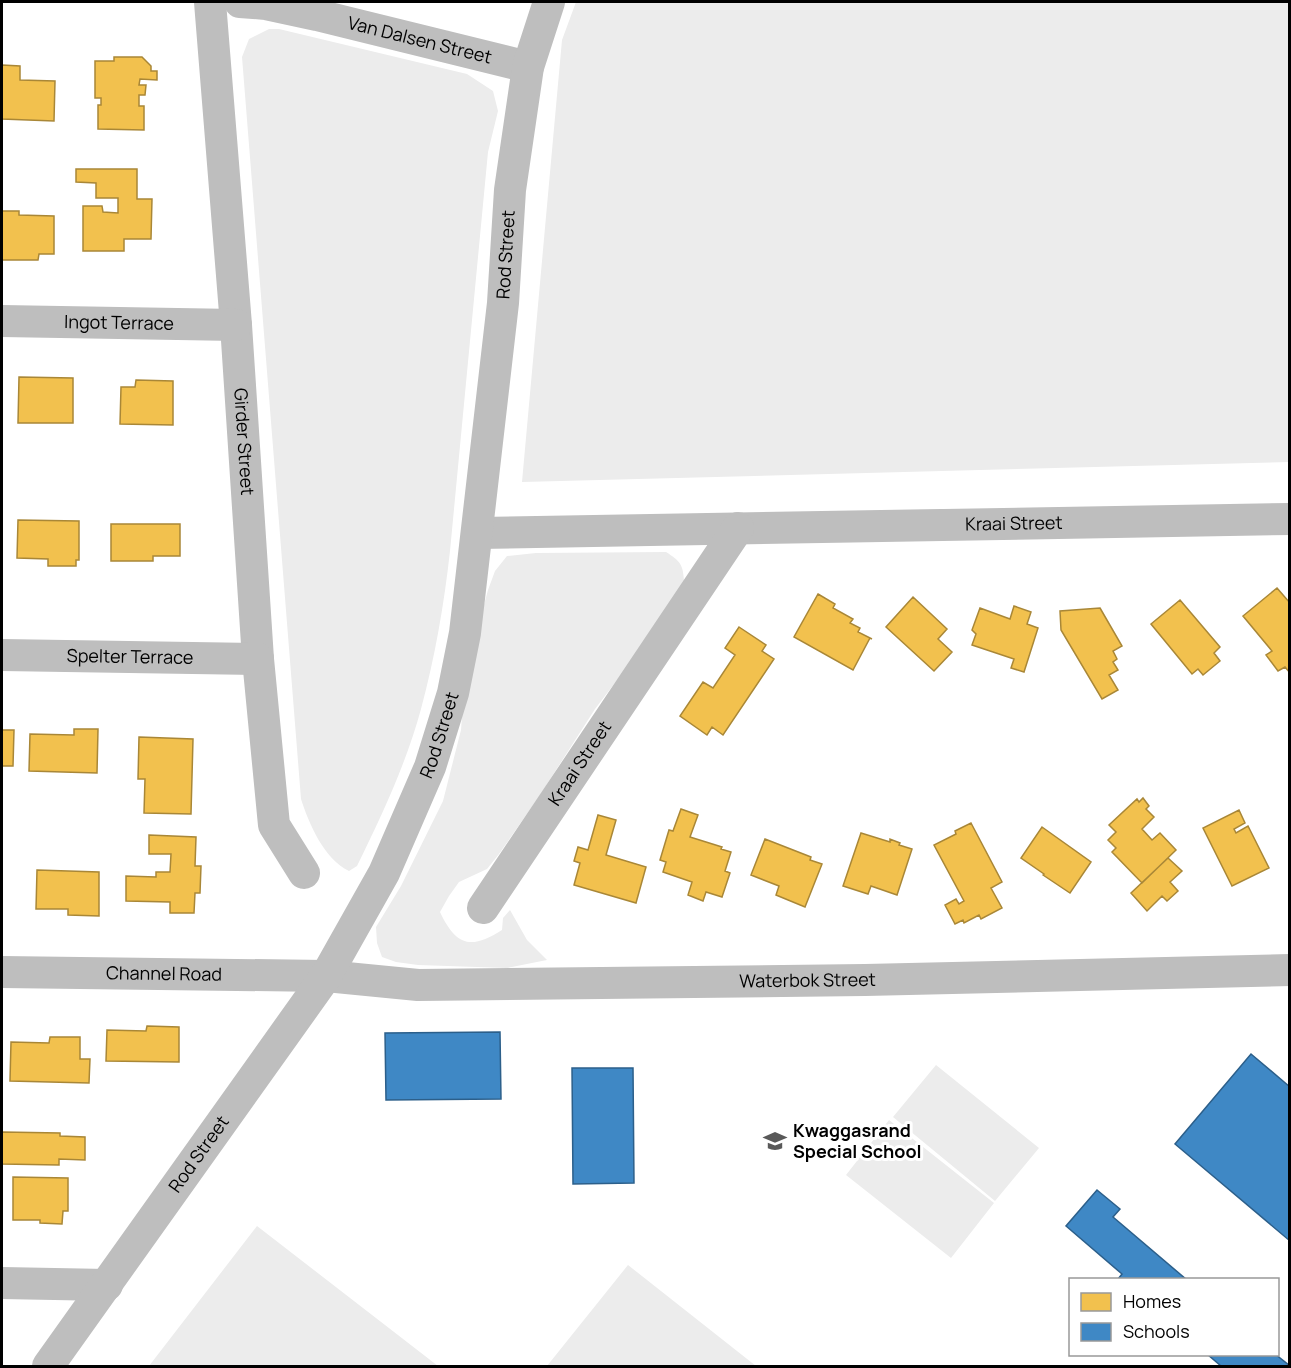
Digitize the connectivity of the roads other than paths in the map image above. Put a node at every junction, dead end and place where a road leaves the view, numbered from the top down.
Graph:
1 (210, 2) edge
2 (240, 2) edge
3 (549, 2) edge
4 (528, 67) junction
5 (2, 321) edge
6 (236, 325) junction
7 (1290, 519) edge
8 (738, 528) junction
9 (478, 533) junction
10 (2, 655) edge
11 (258, 659) junction
12 (304, 873) dead end
13 (483, 908) dead end
14 (1290, 970) edge
15 (2, 972) edge
16 (326, 976) junction
17 (2, 1283) edge
18 (107, 1285) junction
19 (48, 1366) edge

1 - 6 street, Girder Street
2 - 4 street, Van Dalsen Street
3 - 4 street, Rod Street
4 - 9 street, Rod Street
5 - 6 street, Ingot Terrace
6 - 11 street, Girder Street
7 - 8 street, Kraai Street
8 - 9 street, Kraai Street
8 - 13 street, Kraai Street
9 - 16 street, Rod Street
10 - 11 street, Spelter Terrace
11 - 12 street, Girder Street
14 - 16 street, Waterbok Street
15 - 16 street, Channel Road
16 - 18 street, Rod Street
17 - 18 street
18 - 19 street, Rod Street

